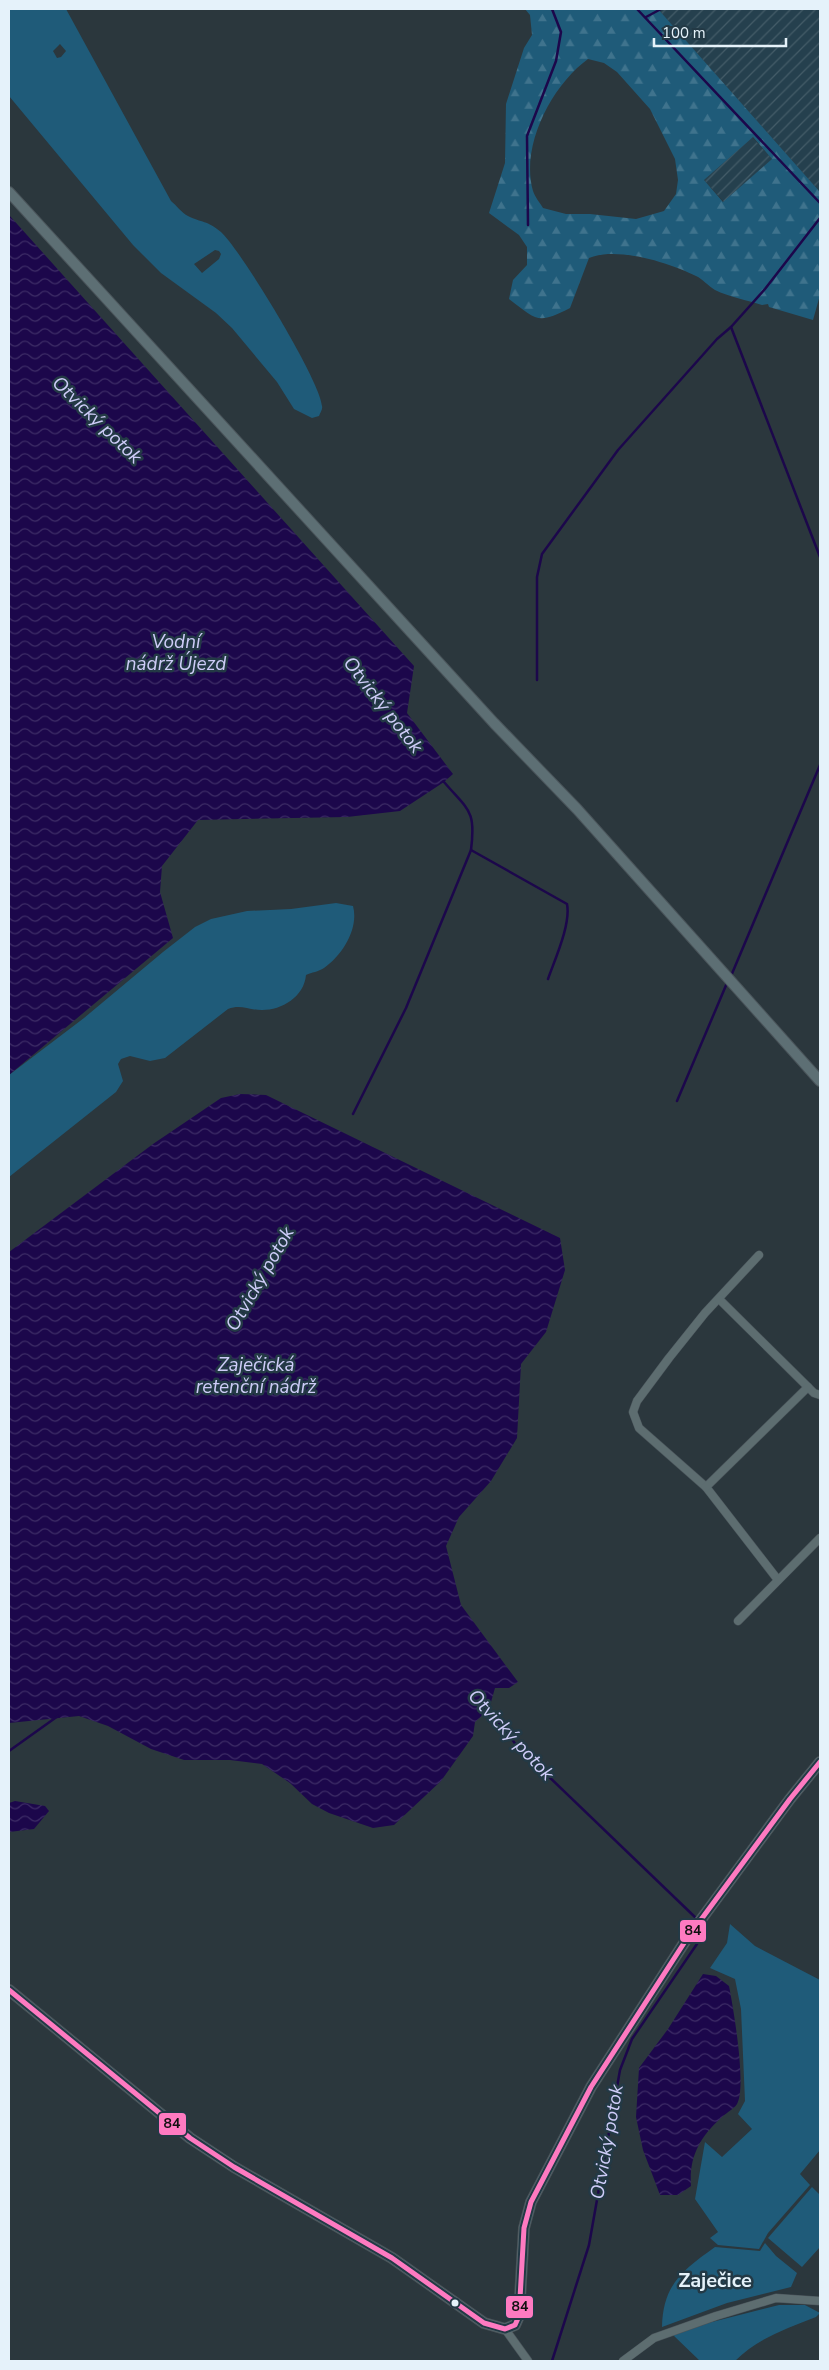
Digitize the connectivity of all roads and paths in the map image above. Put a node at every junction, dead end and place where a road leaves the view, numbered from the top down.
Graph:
1 (9, 192) edge
2 (820, 1081) edge
3 (759, 1255) dead end
4 (720, 1298) junction
5 (808, 1387) junction
6 (820, 1395) edge
7 (706, 1487) junction
8 (820, 1538) edge
9 (778, 1580) junction
10 (738, 1621) dead end
11 (820, 1762) edge
12 (9, 1990) edge
13 (820, 2301) edge
14 (505, 2330) junction
15 (528, 2361) edge
16 (623, 2361) edge

1 - 2 street
3 - 4 street
4 - 5 street
4 - 7 street
5 - 6 street
5 - 7 street
7 - 9 street
8 - 9 street
9 - 10 street
11 - 14 street
12 - 14 street
13 - 16 street
14 - 15 street

